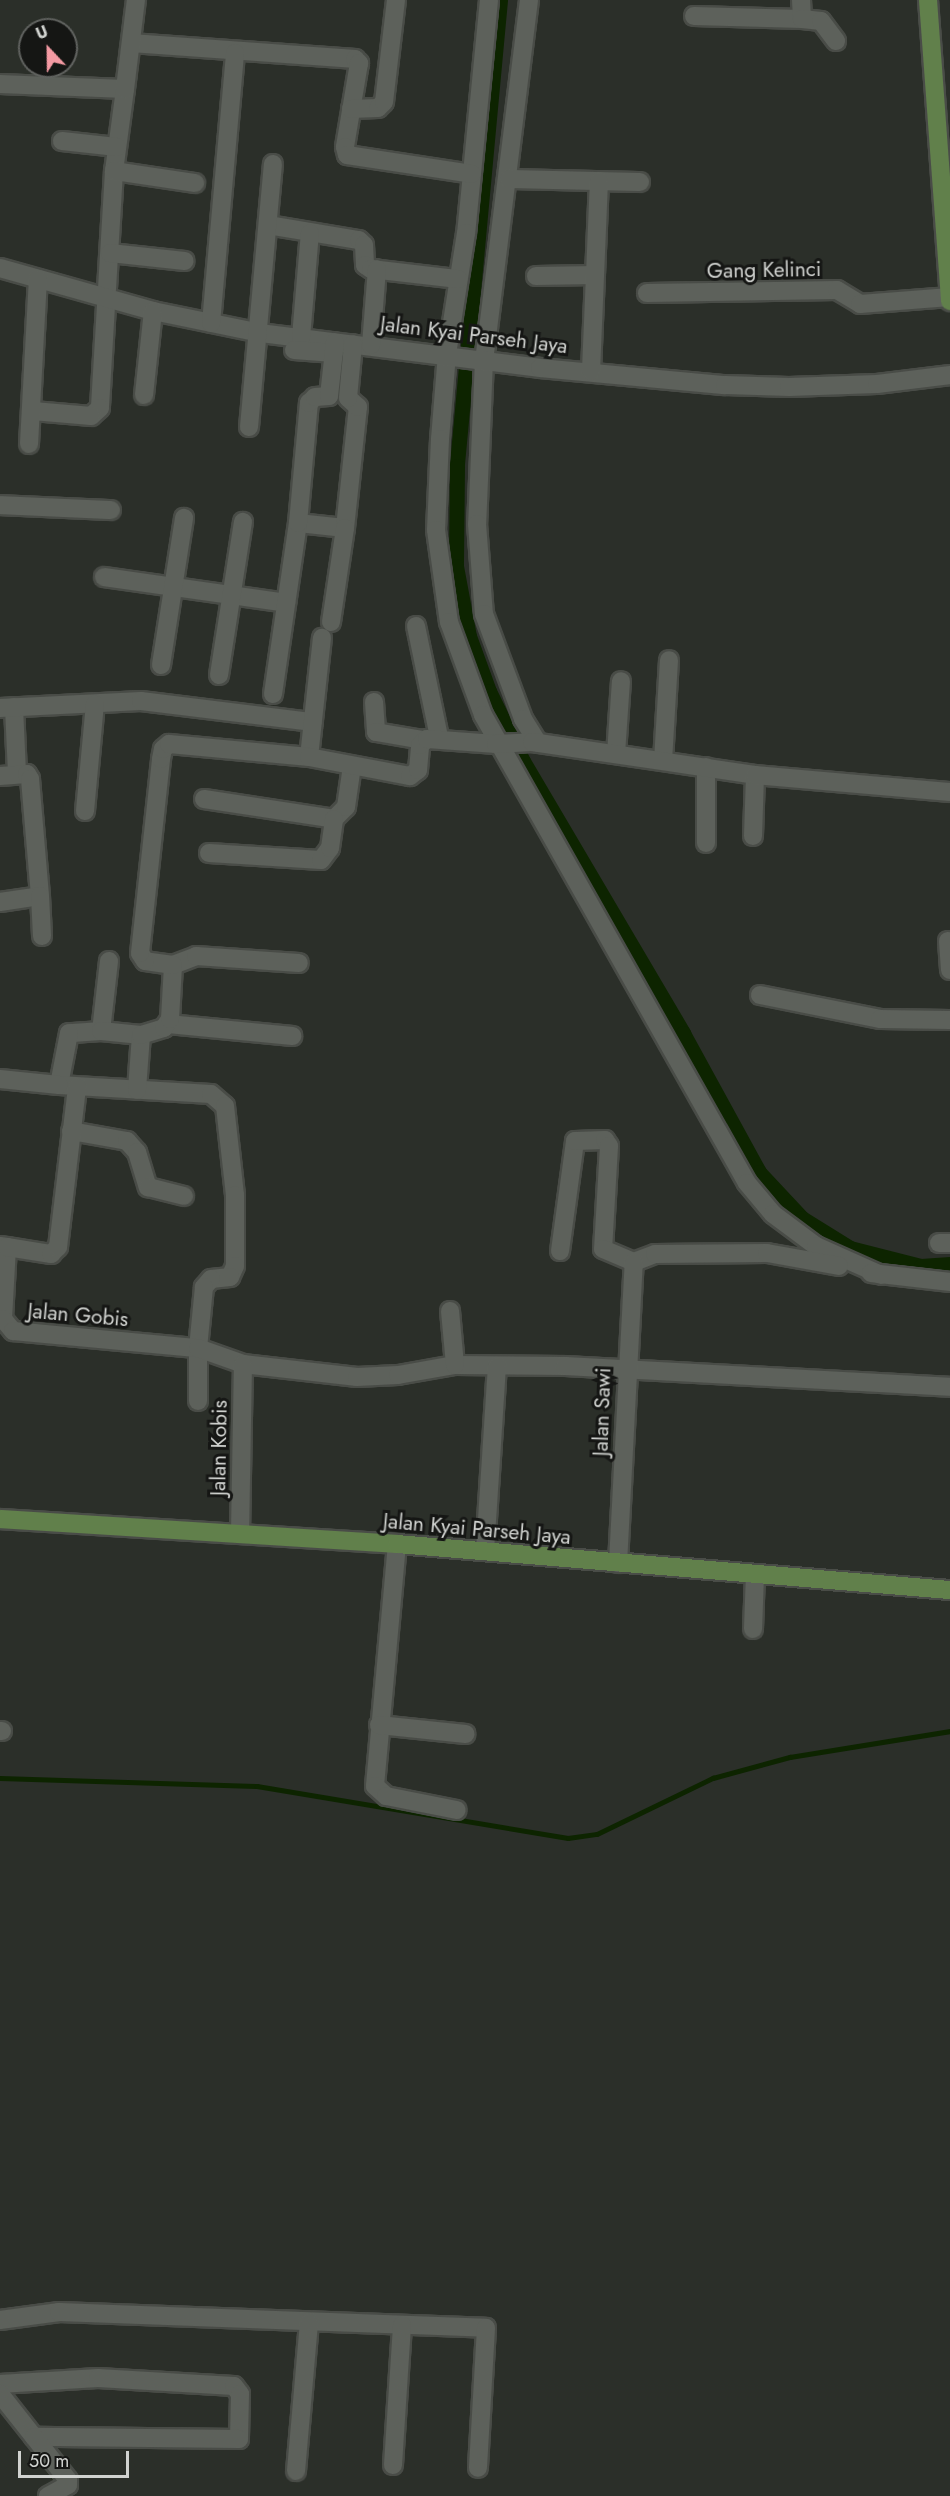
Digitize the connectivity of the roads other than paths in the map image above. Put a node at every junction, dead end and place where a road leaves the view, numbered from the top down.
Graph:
1 (136, 0) edge
2 (396, 0) edge
3 (489, 0) edge
4 (529, 0) edge
5 (801, 0) edge
6 (928, 0) edge
7 (694, 16) dead end
8 (802, 19) junction
9 (836, 41) dead end
10 (131, 42) junction
11 (235, 52) junction
12 (0, 84) edge
13 (125, 89) junction
14 (351, 109) junction
15 (62, 141) dead end
16 (117, 147) junction
17 (273, 164) dead end
18 (114, 171) junction
19 (472, 174) junction
20 (509, 178) junction
21 (599, 181) junction
22 (640, 182) dead end
23 (195, 183) dead end
24 (946, 190) edge
25 (268, 225) junction
26 (310, 233) junction
27 (110, 253) junction
28 (185, 261) dead end
29 (0, 268) edge
30 (377, 269) junction
31 (595, 275) junction
32 (536, 276) dead end
33 (38, 279) junction
34 (458, 279) junction
35 (647, 293) dead end
36 (105, 297) junction
37 (950, 299) edge
38 (153, 311) junction
39 (211, 323) junction
40 (260, 333) junction
41 (298, 344) junction
42 (349, 348) junction
43 (449, 355) junction
44 (388, 359) dead end
45 (482, 359) junction
46 (591, 371) junction
47 (950, 375) edge
48 (144, 395) dead end
49 (329, 396) junction
50 (348, 398) junction
51 (33, 411) junction
52 (249, 427) dead end
53 (29, 444) dead end
54 (0, 505) edge
55 (111, 510) dead end
56 (184, 518) dead end
57 (243, 522) dead end
58 (298, 523) junction
59 (345, 528) junction
60 (104, 577) dead end
61 (174, 587) junction
62 (232, 595) junction
63 (286, 603) junction
64 (416, 626) dead end
65 (669, 660) dead end
66 (161, 664) dead end
67 (219, 675) dead end
68 (621, 681) dead end
69 (273, 694) dead end
70 (374, 702) dead end
71 (95, 704) junction
72 (7, 707) edge
73 (313, 722) junction
74 (431, 739) junction
75 (501, 742) junction
76 (535, 742) junction
77 (616, 754) junction
78 (309, 757) junction
79 (663, 761) junction
80 (352, 766) junction
81 (706, 767) junction
82 (8, 775) edge
83 (755, 775) junction
84 (950, 792) edge
85 (204, 799) dead end
86 (85, 812) dead end
87 (334, 819) junction
88 (753, 836) dead end
89 (706, 843) dead end
90 (209, 853) dead end
91 (40, 896) junction
92 (0, 902) edge
93 (42, 936) dead end
94 (948, 941) dead end
95 (109, 961) dead end
96 (299, 963) dead end
97 (173, 965) junction
98 (950, 970) edge
99 (760, 995) dead end
100 (950, 1020) edge
101 (168, 1024) junction
102 (101, 1031) junction
103 (141, 1035) junction
104 (292, 1036) dead end
105 (0, 1079) edge
106 (68, 1086) junction
107 (137, 1090) junction
108 (70, 1131) junction
109 (184, 1196) dead end
110 (4, 1247) edge
111 (560, 1251) dead end
112 (634, 1262) junction
113 (881, 1275) junction
114 (950, 1282) edge
115 (450, 1311) dead end
116 (198, 1348) junction
117 (243, 1364) junction
118 (455, 1365) junction
119 (497, 1366) junction
120 (626, 1371) junction
121 (950, 1387) edge
122 (198, 1401) dead end
123 (0, 1519) edge
124 (240, 1534) junction
125 (397, 1544) junction
126 (485, 1551) junction
127 (618, 1563) junction
128 (755, 1575) junction
129 (950, 1590) edge
130 (753, 1629) dead end
131 (379, 1725) junction
132 (466, 1734) dead end
133 (456, 1810) dead end
134 (0, 2320) edge
135 (309, 2323) junction
136 (402, 2325) junction
137 (0, 2384) edge
138 (0, 2394) edge
139 (6, 2413) edge
140 (34, 2437) junction
141 (393, 2465) dead end
142 (478, 2468) dead end
143 (296, 2471) dead end
144 (48, 2496) edge

1 - 10 street
2 - 14 street
3 - 19 street
4 - 20 street
5 - 8 street
6 - 24 main road
7 - 8 street
8 - 9 street
10 - 11 street
10 - 13 street
11 - 14 street
11 - 39 street
12 - 13 street
13 - 16 street
14 - 19 street
15 - 16 street
16 - 18 street
17 - 25 street
18 - 23 street
18 - 27 street
19 - 34 street
20 - 21 street
20 - 45 street
21 - 22 street
21 - 31 street
24 - 37 main road
25 - 26 street
25 - 40 street
26 - 30 street
26 - 41 street
27 - 28 street
27 - 36 street
29 - 33 street, Jalan Kyai Parseh Jaya
30 - 34 street
30 - 42 street
31 - 32 street
31 - 46 street
33 - 36 street, Jalan Kyai Parseh Jaya
33 - 51 street
34 - 43 street
35 - 37 street, Gang Kelinci
36 - 38 street, Jalan Kyai Parseh Jaya
36 - 51 street
38 - 39 street, Jalan Kyai Parseh Jaya
38 - 48 street
39 - 40 street, Jalan Kyai Parseh Jaya
40 - 41 street, Jalan Kyai Parseh Jaya
40 - 52 street
41 - 42 street, Jalan Kyai Parseh Jaya
42 - 43 street, Jalan Kyai Parseh Jaya
42 - 44 street
42 - 49 street
42 - 50 street
43 - 45 street, Jalan Kyai Parseh Jaya
43 - 75 street
45 - 46 street, Jalan Kyai Parseh Jaya
45 - 76 street
46 - 47 street, Jalan Kyai Parseh Jaya
49 - 50 street
49 - 58 street
50 - 59 street
51 - 53 street
54 - 55 street
56 - 61 street
57 - 62 street
58 - 59 street
58 - 63 street
59 - 73 street
60 - 61 street
61 - 62 street
61 - 66 street
62 - 63 street
62 - 67 street
63 - 69 street
64 - 74 street
65 - 79 street
68 - 77 street
70 - 74 street
71 - 72 street
71 - 73 street
71 - 86 street
72 - 82 street
73 - 78 street
74 - 75 street
74 - 80 street
75 - 76 street
75 - 113 street
76 - 77 street
77 - 79 street
78 - 80 street
78 - 97 street
79 - 81 street
80 - 87 street
81 - 83 street
81 - 89 street
82 - 91 street
83 - 84 street
83 - 88 street
85 - 87 street
87 - 90 street
91 - 92 street
91 - 93 street
94 - 98 street
95 - 102 street
96 - 97 street
97 - 101 street
99 - 100 street
101 - 103 street
101 - 104 street
102 - 103 street
102 - 106 street
103 - 107 street
105 - 106 street
106 - 107 street
106 - 108 street
107 - 116 street
108 - 109 street
108 - 110 street
110 - 116 street, Jalan Gobis
111 - 112 street
112 - 113 street
112 - 120 street, Jalan Sawi
113 - 114 street
115 - 118 street
116 - 117 street, Jalan Gobis
116 - 122 street
117 - 118 street, Jalan Gobis
117 - 124 street, Jalan Kobis
118 - 119 street, Jalan Gobis
119 - 120 street, Jalan Gobis
119 - 126 street
120 - 121 street, Jalan Gobis
120 - 127 street, Jalan Sawi
123 - 124 main road, Jalan Kyai Parseh Jaya
124 - 125 main road, Jalan Kyai Parseh Jaya
125 - 126 main road, Jalan Kyai Parseh Jaya
125 - 131 street
126 - 127 main road, Jalan Kyai Parseh Jaya
127 - 128 main road, Jalan Kyai Parseh Jaya
128 - 129 main road, Jalan Kyai Parseh Jaya
128 - 130 street
131 - 132 street
131 - 133 street
134 - 135 street
135 - 136 street
135 - 143 street
136 - 141 street
136 - 142 street
137 - 140 street
138 - 139 street
139 - 140 street
140 - 144 street

